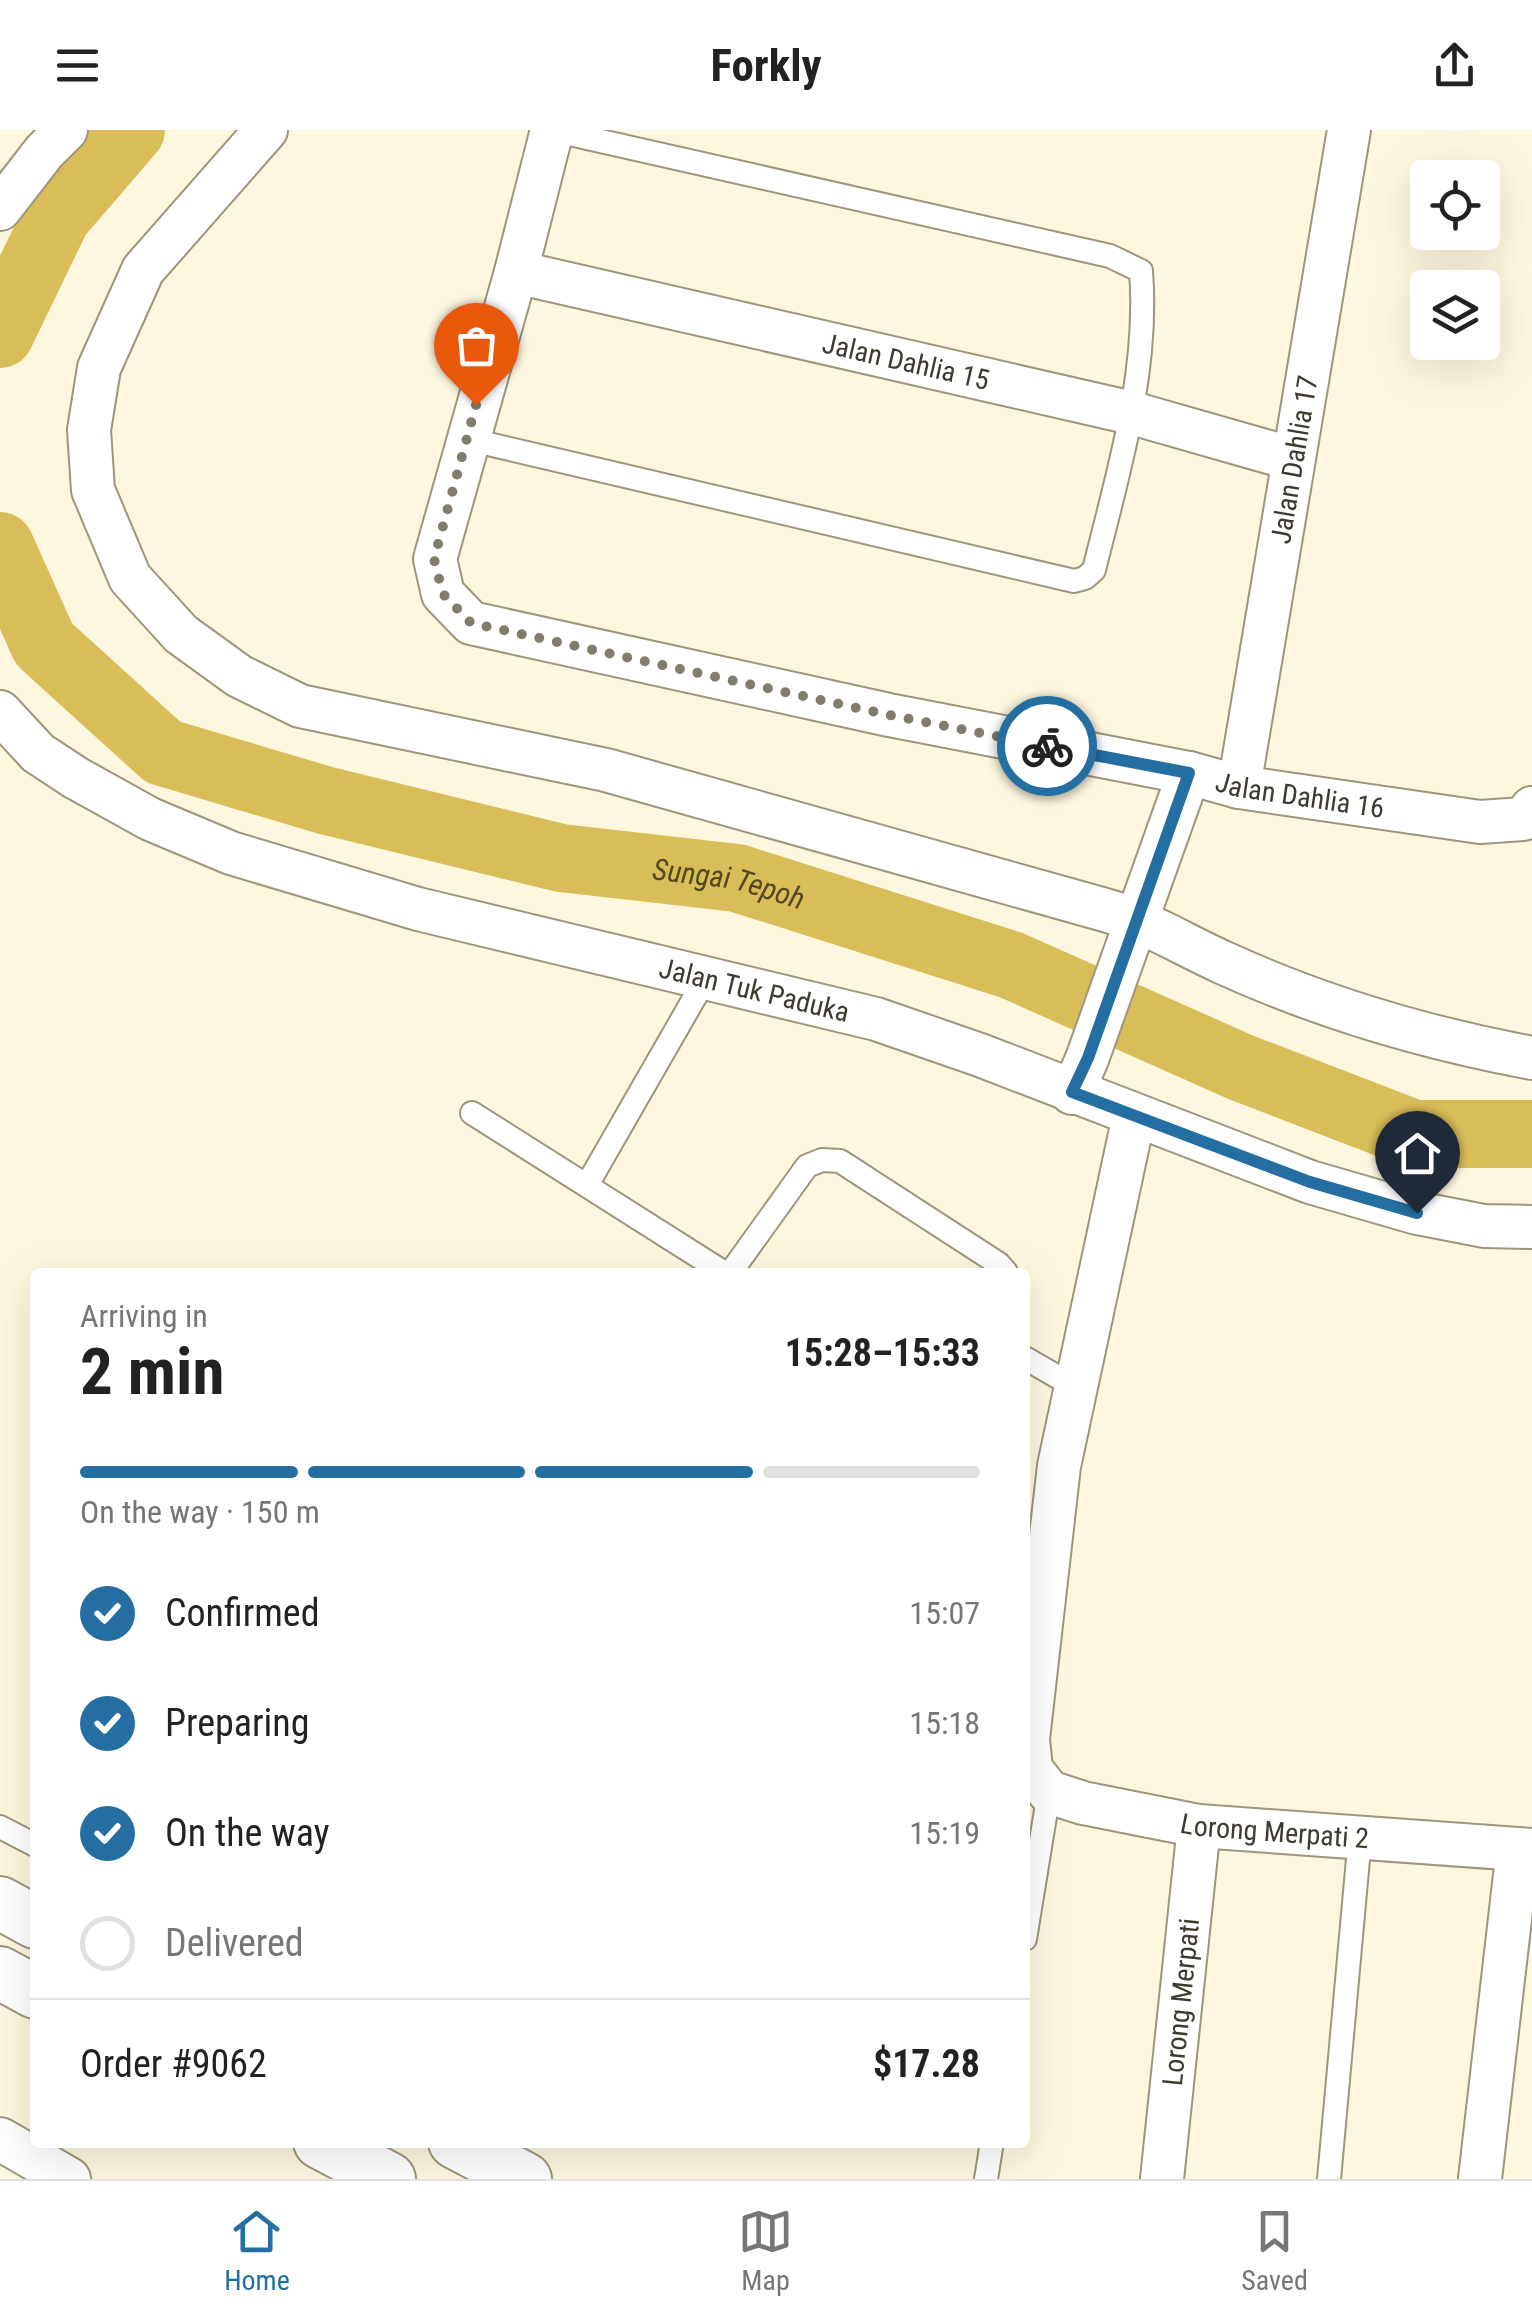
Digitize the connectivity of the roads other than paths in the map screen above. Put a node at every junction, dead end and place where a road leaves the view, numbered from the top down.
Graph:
1 (66, 130) edge
2 (266, 130) edge
3 (552, 130) edge
4 (1349, 130) edge
5 (0, 209) edge
6 (516, 272) junction
7 (1132, 414) junction
8 (466, 439) junction
9 (1293, 459) junction
10 (0, 712) edge
11 (1189, 773) junction
12 (1240, 787) junction
13 (1528, 814) edge
14 (1137, 919) junction
15 (707, 976) junction
16 (1532, 1058) edge
17 (1080, 1076) junction
18 (472, 1113) dead end
19 (1134, 1116) junction
20 (587, 1185) junction
21 (1532, 1227) edge
22 (717, 1268) edge
23 (734, 1268) edge
24 (1002, 1268) edge
25 (1030, 1361) edge
26 (1076, 1387) junction
27 (1030, 1721) edge
28 (1030, 1746) edge
29 (1040, 1780) junction
30 (1200, 1826) junction
31 (0, 1827) edge
32 (1360, 1837) junction
33 (30, 1842) edge
34 (1525, 1849) edge
35 (1030, 1885) edge
36 (0, 1904) edge
37 (30, 1919) edge
38 (0, 1974) edge
39 (30, 1989) edge
40 (0, 2139) edge
41 (331, 2148) edge
42 (472, 2148) edge
43 (991, 2148) edge
44 (70, 2179) edge
45 (388, 2179) edge
46 (525, 2179) edge
47 (986, 2179) edge
48 (1162, 2179) edge
49 (1329, 2179) edge
50 (1480, 2179) edge

1 - 5 street
2 - 14 street
3 - 6 street
3 - 7 lane
4 - 9 street, Jalan Dahlia 17
6 - 7 street, Jalan Dahlia 15
6 - 8 street
7 - 8 lane
7 - 9 street, Jalan Dahlia 15
8 - 11 street, Jalan Dahlia 16
9 - 12 street, Jalan Dahlia 17
10 - 15 street, Jalan Tuk Paduka
11 - 12 street, Jalan Dahlia 16
11 - 14 street
12 - 13 street, Jalan Dahlia 16
14 - 16 street
14 - 17 street
15 - 17 street, Jalan Tuk Paduka
15 - 20 lane
17 - 19 street, Jalan Tuk Paduka
18 - 20 lane
19 - 21 street, Jalan Tuk Paduka
19 - 26 street
20 - 22 lane
23 - 24 lane
25 - 26 lane
26 - 27 street
28 - 29 street
29 - 30 street, Lorong Merpati 2
29 - 35 lane
30 - 32 street, Lorong Merpati 2
30 - 48 street, Lorong Merpati
31 - 33 lane
32 - 34 street, Lorong Merpati 2
32 - 49 lane
34 - 50 street
36 - 37 street
38 - 39 street
40 - 44 street
41 - 45 street
42 - 46 street
43 - 47 lane

